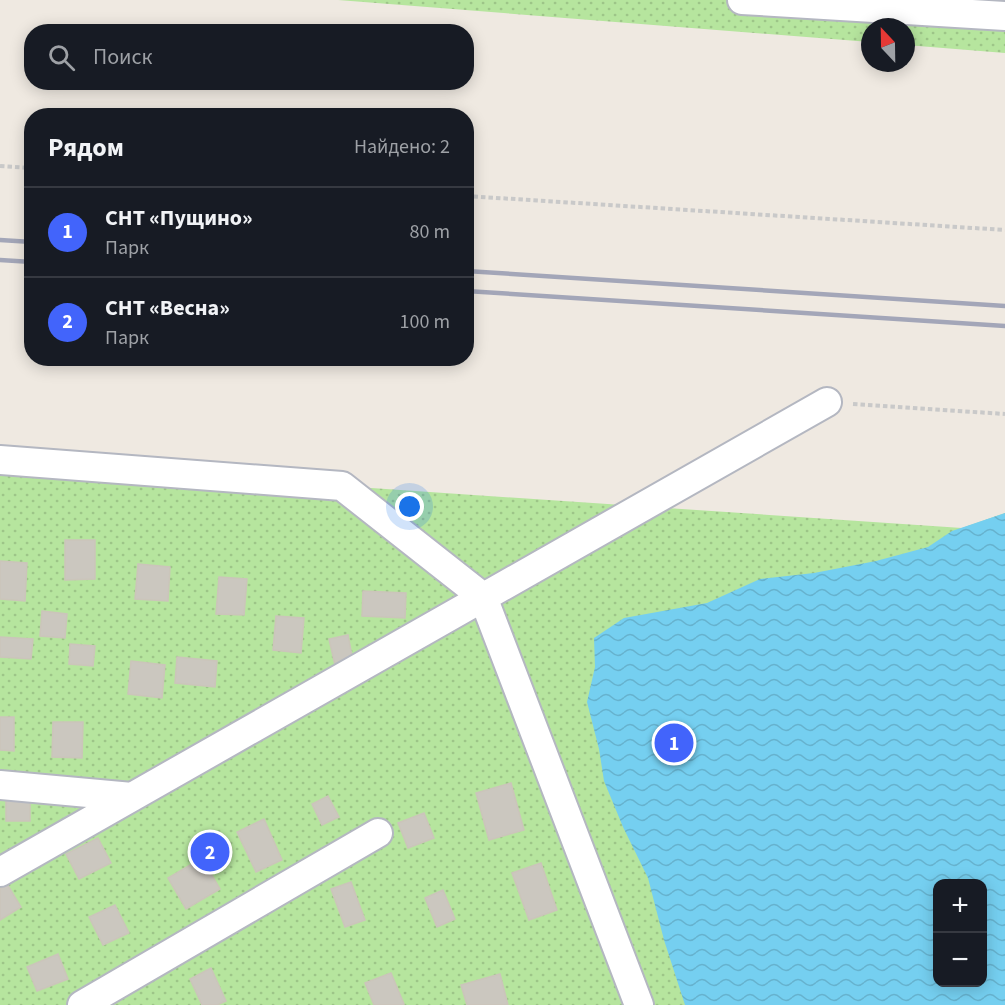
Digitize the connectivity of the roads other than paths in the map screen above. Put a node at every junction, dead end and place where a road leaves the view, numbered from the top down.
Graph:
1 (742, 0) edge
2 (1005, 16) edge
3 (827, 402) road end
4 (0, 460) edge
5 (483, 597) junction
6 (0, 785) edge
7 (132, 797) junction
8 (378, 832) dead end
9 (0, 872) edge
10 (82, 1005) edge
11 (639, 1005) edge

1 - 2 lane
3 - 5 lane
4 - 5 lane
5 - 7 lane
5 - 11 lane
6 - 7 lane
7 - 9 lane
8 - 10 lane

